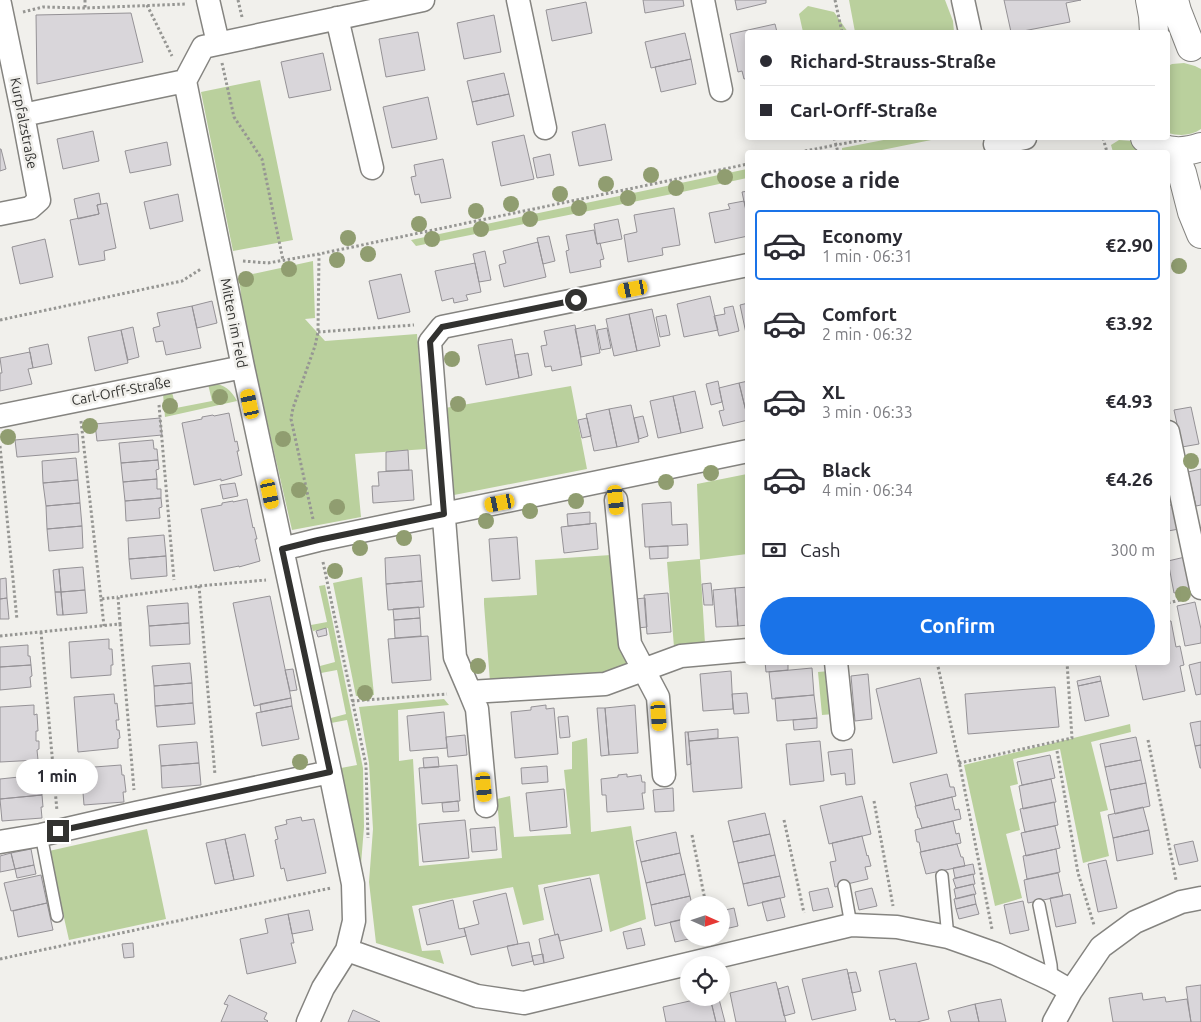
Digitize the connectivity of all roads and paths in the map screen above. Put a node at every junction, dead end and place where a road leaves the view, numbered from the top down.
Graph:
1 (85, 0) edge
2 (518, 0) edge
3 (703, 0) edge
4 (835, 0) edge
5 (1150, 0) edge
6 (1174, 0) edge
7 (416, 1) edge
8 (209, 2) edge
9 (147, 5) junction
10 (85, 8) junction
11 (1, 10) edge
12 (337, 18) junction
13 (842, 30) edge
14 (1154, 30) edge
15 (218, 43) junction
16 (1186, 49) edge
17 (185, 81) junction
18 (722, 90) dead end
19 (23, 115) junction
20 (545, 128) dead end
21 (835, 140) edge
22 (862, 140) edge
23 (1016, 140) edge
24 (1148, 140) edge
25 (836, 145) junction
26 (995, 145) edge
27 (1201, 147) edge
28 (810, 150) edge
29 (837, 150) edge
30 (1169, 150) edge
31 (1170, 150) edge
32 (1173, 151) junction
33 (745, 165) edge
34 (372, 168) dead end
35 (0, 214) edge
36 (1201, 234) edge
37 (319, 254) junction
38 (283, 260) junction
39 (222, 263) junction
40 (745, 266) edge
41 (0, 320) edge
42 (442, 327) junction
43 (318, 332) junction
44 (242, 367) junction
45 (158, 384) junction
46 (78, 400) junction
47 (0, 416) edge
48 (0, 446) edge
49 (745, 452) edge
50 (1170, 453) edge
51 (1173, 484) edge
52 (616, 500) dead end
53 (444, 514) junction
54 (318, 540) junction
55 (282, 549) junction
56 (288, 576) junction
57 (174, 580) dead end
58 (198, 586) junction
59 (1201, 588) edge
60 (118, 597) junction
61 (101, 599) junction
62 (17, 620) dead end
63 (120, 624) junction
64 (104, 626) junction
65 (41, 632) junction
66 (0, 636) edge
67 (745, 650) edge
68 (836, 665) edge
69 (938, 665) edge
70 (1067, 665) edge
71 (643, 670) junction
72 (470, 692) junction
73 (352, 701) junction
74 (842, 730) dead end
75 (1148, 740) dead end
76 (1057, 750) dead end
77 (960, 763) junction
78 (330, 772) junction
79 (664, 775) dead end
80 (217, 796) junction
81 (874, 801) dead end
82 (486, 806) dead end
83 (136, 813) junction
84 (784, 820) dead end
85 (50, 833) junction
86 (692, 835) dead end
87 (0, 842) edge
88 (368, 845) dead end
89 (942, 876) dead end
90 (353, 884) junction
91 (844, 886) dead end
92 (704, 896) edge
93 (1191, 900) edge
94 (1038, 905) dead end
95 (57, 916) dead end
96 (851, 925) junction
97 (897, 927) junction
98 (809, 936) junction
99 (948, 937) junction
100 (1101, 947) junction
101 (347, 950) junction
102 (996, 954) junction
103 (0, 959) edge
104 (1052, 980) junction
105 (1071, 991) junction
106 (528, 1013) edge
107 (308, 1022) edge
108 (1054, 1022) edge

1 - 10 path
2 - 20 street
3 - 18 street
4 - 13 path
5 - 14 main road
6 - 16 main road
7 - 12 street
8 - 9 path
8 - 15 street
9 - 10 path
9 - 17 path
10 - 11 path
11 - 19 street, Kurpfalzstraße
12 - 15 street
12 - 34 street
15 - 17 street
15 - 38 path
17 - 19 street
17 - 39 street, Mitten im Feld
19 - 35 street, Kurpfalzstraße
21 - 25 path
22 - 25 path
23 - 26 street
24 - 30 main road
25 - 28 path
25 - 29 path
27 - 32 main road
31 - 32 main road
32 - 36 main road
33 - 37 path
37 - 38 path
37 - 43 path
38 - 39 path
39 - 41 path
39 - 44 street, Mitten im Feld
40 - 42 street
42 - 43 path
42 - 53 street
43 - 54 path
44 - 45 street, Carl-Orff-Straße
44 - 55 street, Mitten im Feld
45 - 46 street, Carl-Orff-Straße
45 - 57 path
46 - 47 street, Carl-Orff-Straße
46 - 61 path
48 - 62 path
49 - 53 street
50 - 51 street
51 - 59 street
52 - 71 street
53 - 54 street
53 - 72 street
54 - 55 street
54 - 73 path
55 - 56 street, Mitten im Feld
56 - 58 path
56 - 78 street, Mitten im Feld
58 - 60 path
58 - 80 path
60 - 61 path
60 - 63 path
61 - 64 path
63 - 64 path
63 - 83 path
64 - 65 path
65 - 66 path
65 - 85 path
67 - 71 street
68 - 74 street
69 - 77 path
70 - 77 path
71 - 72 street
71 - 79 street
72 - 73 path
72 - 82 street
73 - 88 path
75 - 93 path
76 - 100 path
77 - 102 path
78 - 80 street
78 - 90 street, Mitten im Feld
80 - 83 street
81 - 97 path
83 - 85 street
84 - 98 path
85 - 87 street
85 - 95 lane
86 - 92 path
89 - 99 lane
90 - 101 street, Mitten im Feld
90 - 103 path
91 - 96 lane
93 - 100 street
94 - 104 lane
96 - 97 street
96 - 98 street
97 - 99 street
98 - 106 street
99 - 102 street
100 - 105 street
101 - 106 street
101 - 107 street, Mitten im Feld
102 - 104 street
104 - 105 street
105 - 108 street

